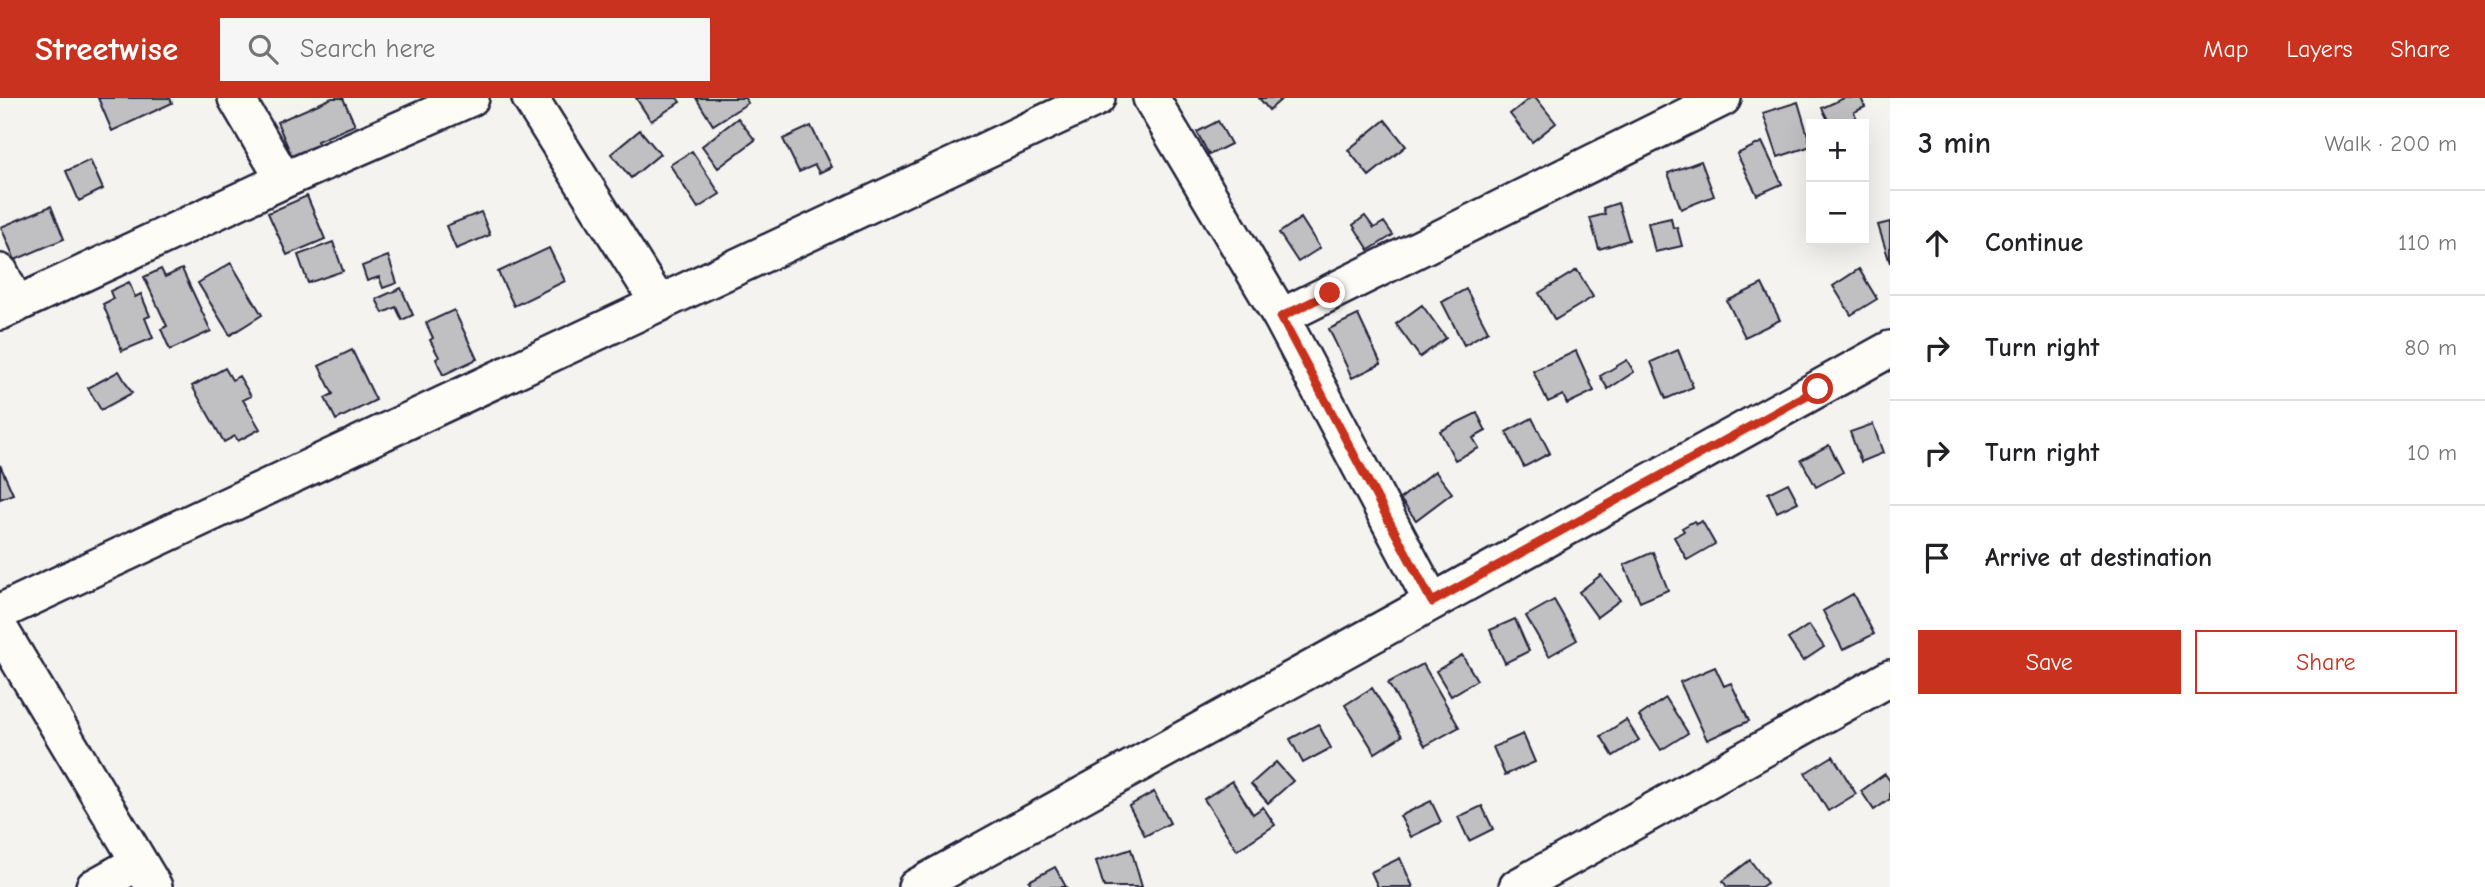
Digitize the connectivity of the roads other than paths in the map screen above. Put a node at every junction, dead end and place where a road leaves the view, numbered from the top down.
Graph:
1 (236, 98) edge
2 (471, 98) edge
3 (530, 98) edge
4 (1097, 98) edge
5 (1151, 98) edge
6 (1723, 98) edge
7 (285, 180) junction
8 (0, 272) edge
9 (659, 304) junction
10 (8, 309) edge
11 (1281, 317) junction
12 (1890, 349) edge
13 (1432, 602) junction
14 (0, 612) edge
15 (0, 629) edge
16 (1890, 678) edge
17 (146, 874) edge
18 (94, 887) edge
19 (916, 887) edge
20 (1517, 887) edge

1 - 7 street
2 - 7 street
3 - 9 street
4 - 9 street
5 - 11 street
6 - 11 street
7 - 10 street
8 - 10 street
9 - 14 street
11 - 13 street
12 - 13 street
13 - 19 street
15 - 17 street
16 - 20 street
17 - 18 street

